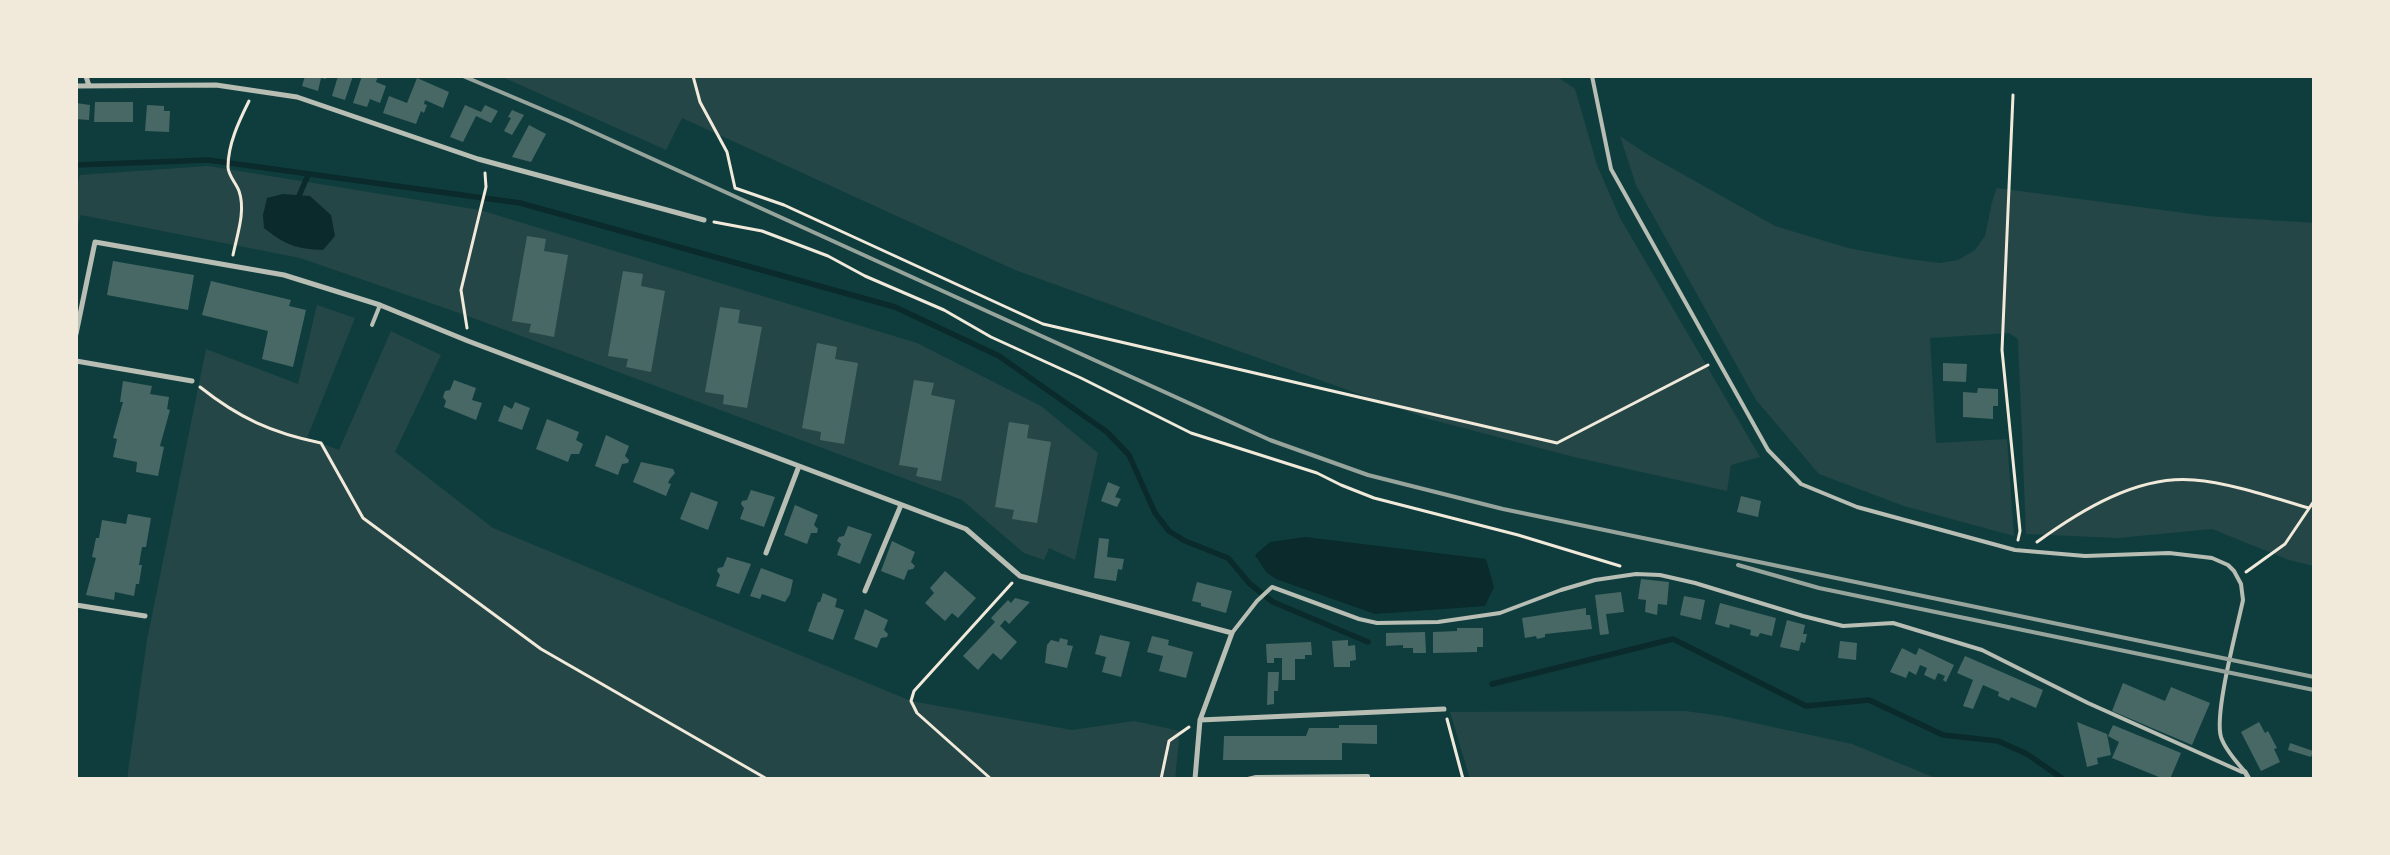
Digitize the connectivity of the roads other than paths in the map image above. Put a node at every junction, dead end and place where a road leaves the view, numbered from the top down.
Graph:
1 (86, 76) edge
2 (1592, 76) edge
3 (76, 86) edge
4 (89, 86) junction
5 (704, 220) road end
6 (380, 305) junction
7 (372, 325) dead end
8 (76, 334) edge
9 (76, 361) edge
10 (192, 381) road end
11 (799, 466) junction
12 (902, 505) junction
13 (766, 553) dead end
14 (865, 591) dead end
15 (76, 605) edge
16 (145, 616) dead end
17 (1232, 633) junction
18 (1444, 709) road end
19 (1200, 720) junction
20 (2244, 772) junction
21 (1195, 779) edge
22 (1248, 779) edge
23 (1368, 779) edge
24 (2249, 779) edge

1 - 4 street
2 - 20 lane
3 - 4 street
4 - 5 street
6 - 7 lane
6 - 8 street
6 - 11 street
9 - 10 street
11 - 12 street
11 - 13 street
12 - 14 street
12 - 17 street
15 - 16 street
17 - 19 street
17 - 20 lane
18 - 19 street
19 - 21 street
20 - 24 street
22 - 23 lane

